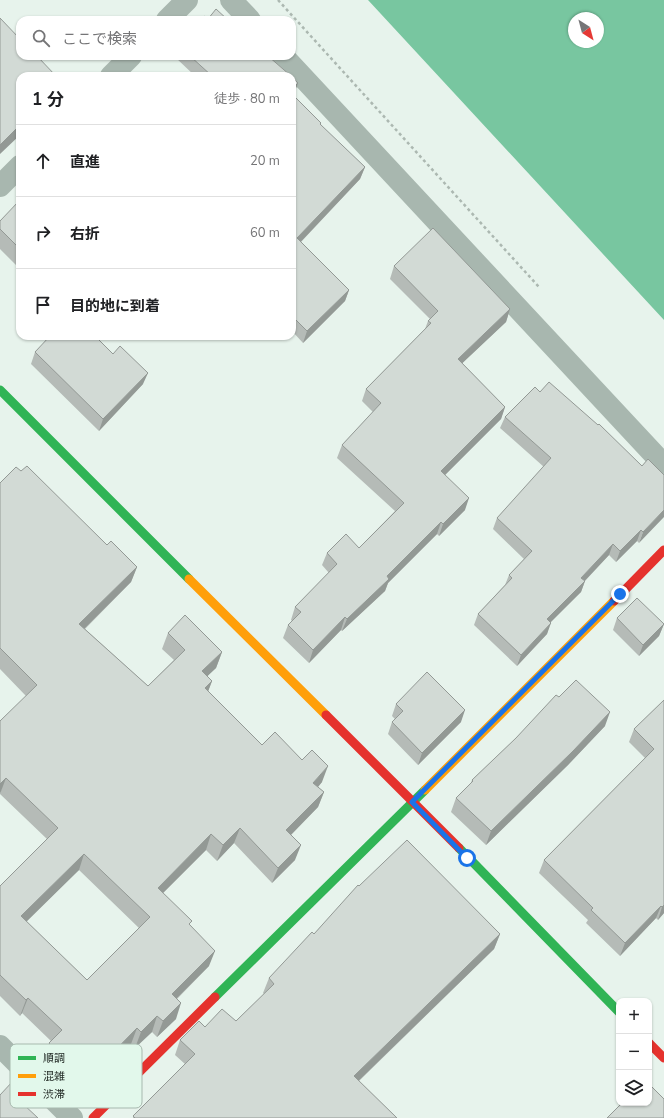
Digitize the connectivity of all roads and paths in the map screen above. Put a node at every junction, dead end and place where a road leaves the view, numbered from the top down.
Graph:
1 (187, 0) edge
2 (231, 0) edge
3 (278, 0) edge
4 (171, 16) edge
5 (246, 16) edge
6 (293, 16) edge
7 (296, 20) edge
8 (127, 60) edge
9 (287, 60) edge
10 (115, 72) edge
11 (16, 170) edge
12 (0, 186) edge
13 (541, 290) dead end
14 (0, 390) edge
15 (664, 465) edge
16 (664, 550) edge
17 (412, 802) junction
18 (616, 1009) edge
19 (0, 1046) edge
20 (652, 1046) edge
21 (10, 1056) edge
22 (664, 1058) edge
23 (142, 1069) edge
24 (62, 1108) edge
25 (103, 1108) edge
26 (72, 1118) edge
27 (93, 1118) edge

1 - 4 street
2 - 5 street
3 - 6 path
7 - 13 path
8 - 10 street
9 - 15 street
11 - 12 street
14 - 17 street
16 - 17 street
17 - 18 street
17 - 23 street
19 - 21 street
20 - 22 street
24 - 26 street
25 - 27 street

